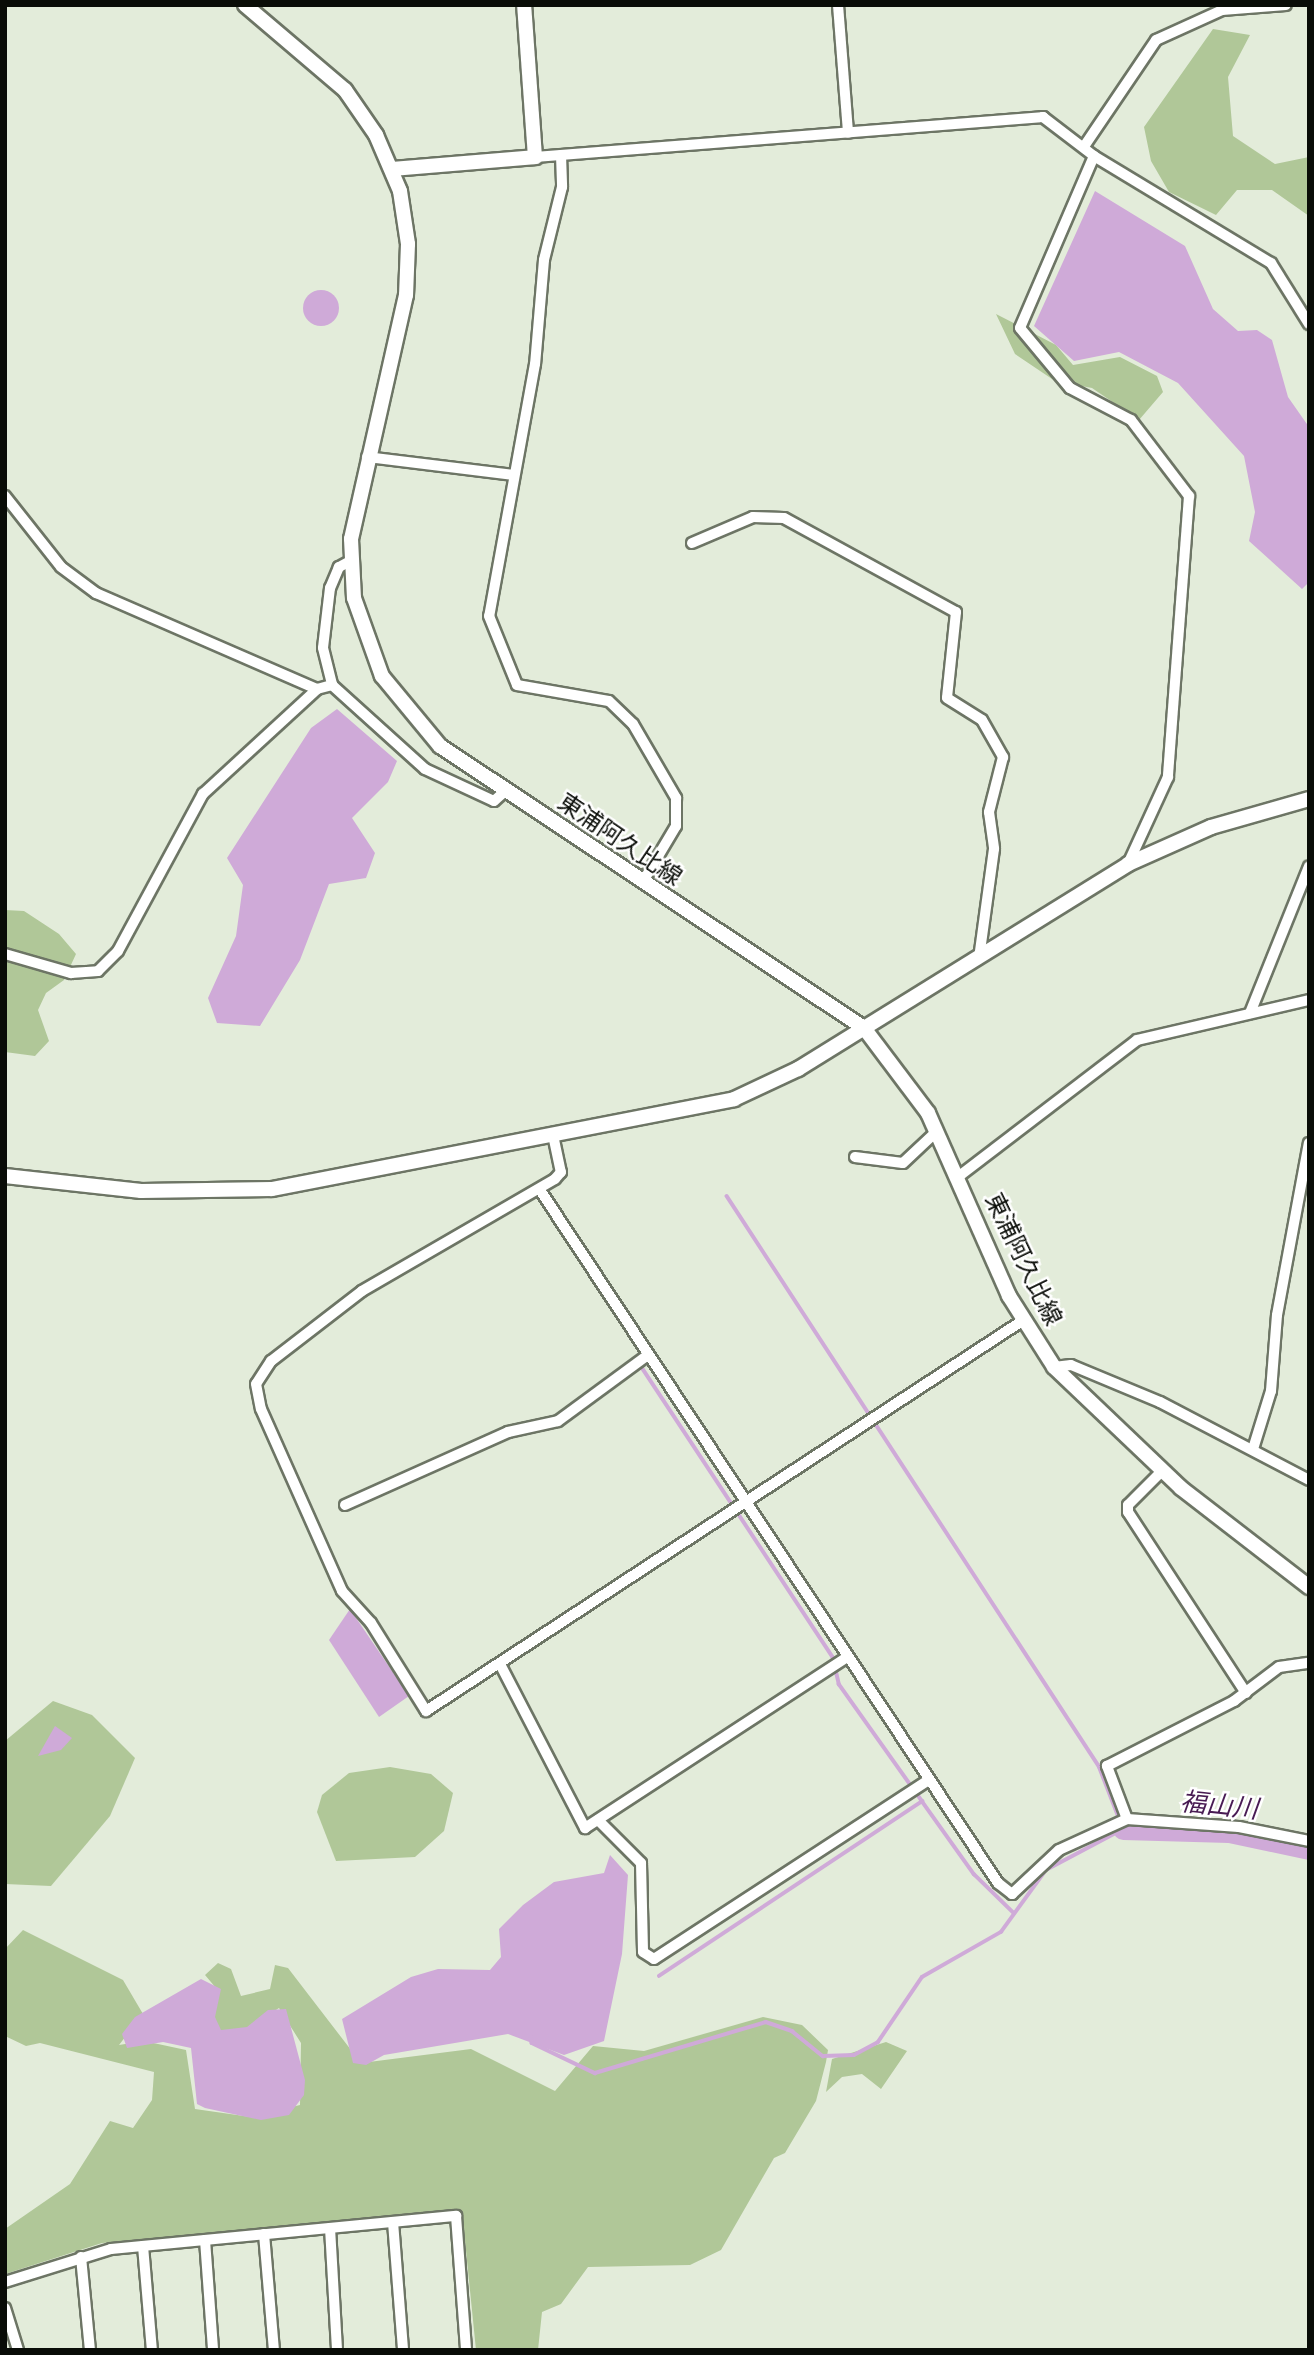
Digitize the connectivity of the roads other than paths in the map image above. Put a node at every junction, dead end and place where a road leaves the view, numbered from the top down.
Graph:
1 (245, 5) edge
2 (524, 5) edge
3 (838, 5) edge
4 (1281, 6) edge
5 (848, 133) junction
6 (1085, 145) junction
7 (561, 155) junction
8 (1094, 156) junction
9 (535, 157) junction
10 (393, 169) junction
11 (1309, 324) edge
12 (367, 457) junction
13 (513, 475) junction
14 (5, 496) edge
15 (692, 543) dead end
16 (350, 561) junction
17 (332, 685) junction
18 (317, 689) junction
19 (505, 791) junction
20 (1309, 799) edge
21 (1129, 864) junction
22 (1309, 866) edge
23 (642, 883) junction
24 (5, 954) edge
25 (979, 959) junction
26 (1309, 1000) edge
27 (1250, 1013) junction
28 (864, 1028) junction
29 (937, 1131) junction
30 (553, 1135) junction
31 (1309, 1143) edge
32 (855, 1157) dead end
33 (5, 1176) edge
34 (958, 1177) junction
35 (540, 1190) junction
36 (1023, 1321) junction
37 (648, 1355) junction
38 (1054, 1367) junction
39 (1253, 1450) junction
40 (1162, 1471) junction
41 (1309, 1480) edge
42 (345, 1504) dead end
43 (746, 1504) junction
44 (1309, 1587) edge
45 (846, 1658) junction
46 (1309, 1662) edge
47 (500, 1664) junction
48 (1245, 1693) junction
49 (927, 1781) junction
50 (1127, 1819) junction
51 (598, 1820) junction
52 (1309, 1841) edge
53 (393, 2222) junction
54 (330, 2228) junction
55 (264, 2234) junction
56 (205, 2240) junction
57 (143, 2246) junction
58 (81, 2257) junction
59 (5, 2282) edge
60 (5, 2308) edge
61 (18, 2350) edge
62 (90, 2350) edge
63 (152, 2350) edge
64 (213, 2350) edge
65 (274, 2350) edge
66 (337, 2350) edge
67 (403, 2350) edge
68 (466, 2350) edge

1 - 10 main road, 東浦阿久比線
2 - 9 main road
3 - 5 street
4 - 6 street
5 - 6 street
5 - 7 street
6 - 8 street
7 - 9 street
7 - 13 street
8 - 11 street
8 - 21 street
9 - 10 main road
10 - 12 main road, 東浦阿久比線
12 - 13 street
12 - 16 main road, 東浦阿久比線
13 - 23 street
14 - 18 street
15 - 25 street
16 - 17 street
16 - 19 main road, 東浦阿久比線
17 - 18 street
17 - 19 street
18 - 24 street
19 - 23 main road, 東浦阿久比線
20 - 21 main road
21 - 25 main road
22 - 27 street
23 - 28 main road, 東浦阿久比線
25 - 28 main road
26 - 27 street
27 - 34 street
28 - 29 main road, 東浦阿久比線
28 - 30 main road
29 - 32 street
29 - 34 main road, 東浦阿久比線
30 - 33 main road
30 - 35 street
31 - 39 street
34 - 36 main road, 東浦阿久比線
35 - 37 street
35 - 47 street
36 - 38 main road, 東浦阿久比線
36 - 43 street
37 - 42 street
37 - 43 street
38 - 39 street
38 - 40 main road, 東浦阿久比線
39 - 41 street
40 - 44 main road, 東浦阿久比線
40 - 48 street
43 - 45 street
43 - 47 street
45 - 49 street
45 - 51 street
46 - 48 street
47 - 51 street
48 - 50 street
49 - 50 street
49 - 51 street
50 - 52 street
53 - 54 street
53 - 67 street
53 - 68 street
54 - 55 street
54 - 66 street
55 - 56 street
55 - 65 street
56 - 57 street
56 - 64 street
57 - 58 street
57 - 63 street
58 - 59 street
58 - 62 street
60 - 61 street

